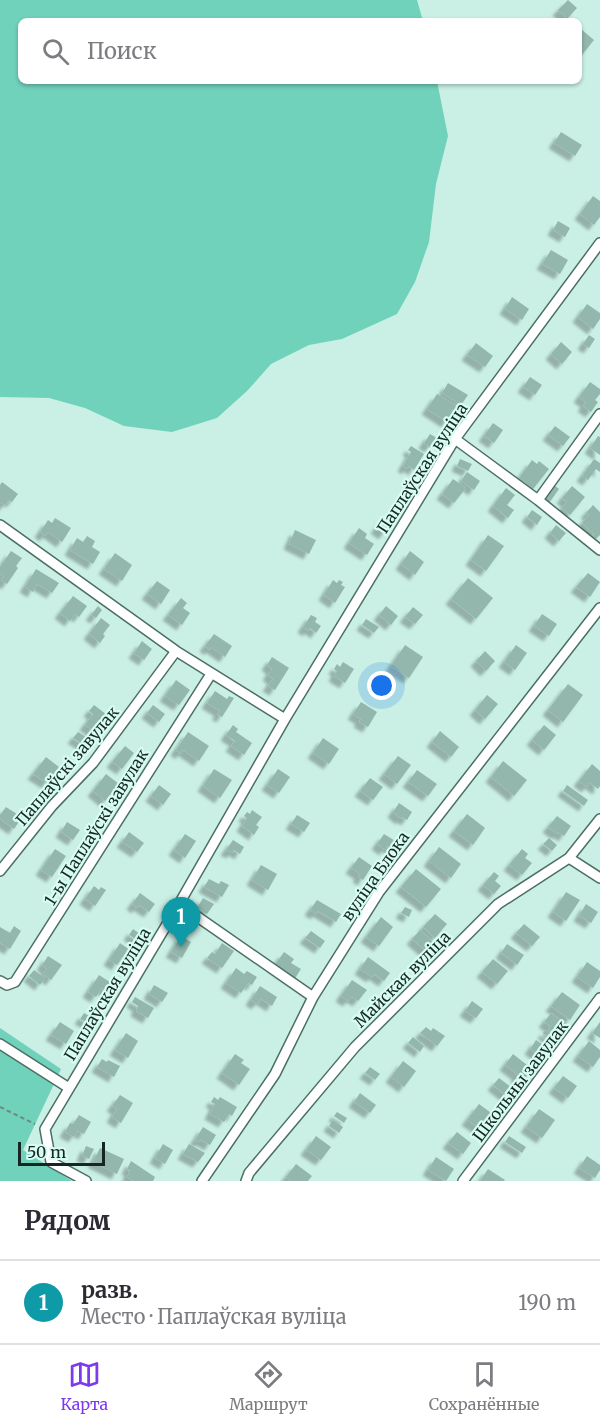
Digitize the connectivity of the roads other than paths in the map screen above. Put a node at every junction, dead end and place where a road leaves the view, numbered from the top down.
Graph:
1 (600, 243) edge
2 (600, 414) edge
3 (455, 439) junction
4 (538, 500) junction
5 (0, 525) edge
6 (600, 550) edge
7 (600, 608) edge
8 (176, 651) junction
9 (211, 674) junction
10 (285, 719) junction
11 (600, 819) edge
12 (569, 858) junction
13 (0, 871) edge
14 (600, 878) edge
15 (179, 904) junction
16 (0, 981) edge
17 (313, 997) junction
18 (600, 998) edge
19 (0, 1044) edge
20 (69, 1088) junction
21 (86, 1181) edge
22 (202, 1181) edge
23 (246, 1181) edge
24 (463, 1181) edge

1 - 3 street, Паплаўская вуліца
2 - 4 street
3 - 4 street
3 - 10 street, Паплаўская вуліца
4 - 6 street
5 - 8 street
7 - 17 street, вуліца Блока
8 - 9 street
8 - 13 street, Паплаўскі завулак
9 - 10 street
9 - 16 street, 1-ы Паплаўскі завулак
10 - 15 street, Паплаўская вуліца
11 - 12 street, Майская вуліца
12 - 14 street
12 - 23 street, Майская вуліца
15 - 17 street
15 - 20 street, Паплаўская вуліца
17 - 22 street, вуліца Блока
18 - 24 street, Школьны завулак
19 - 20 street
20 - 21 street, Паплаўская вуліца

